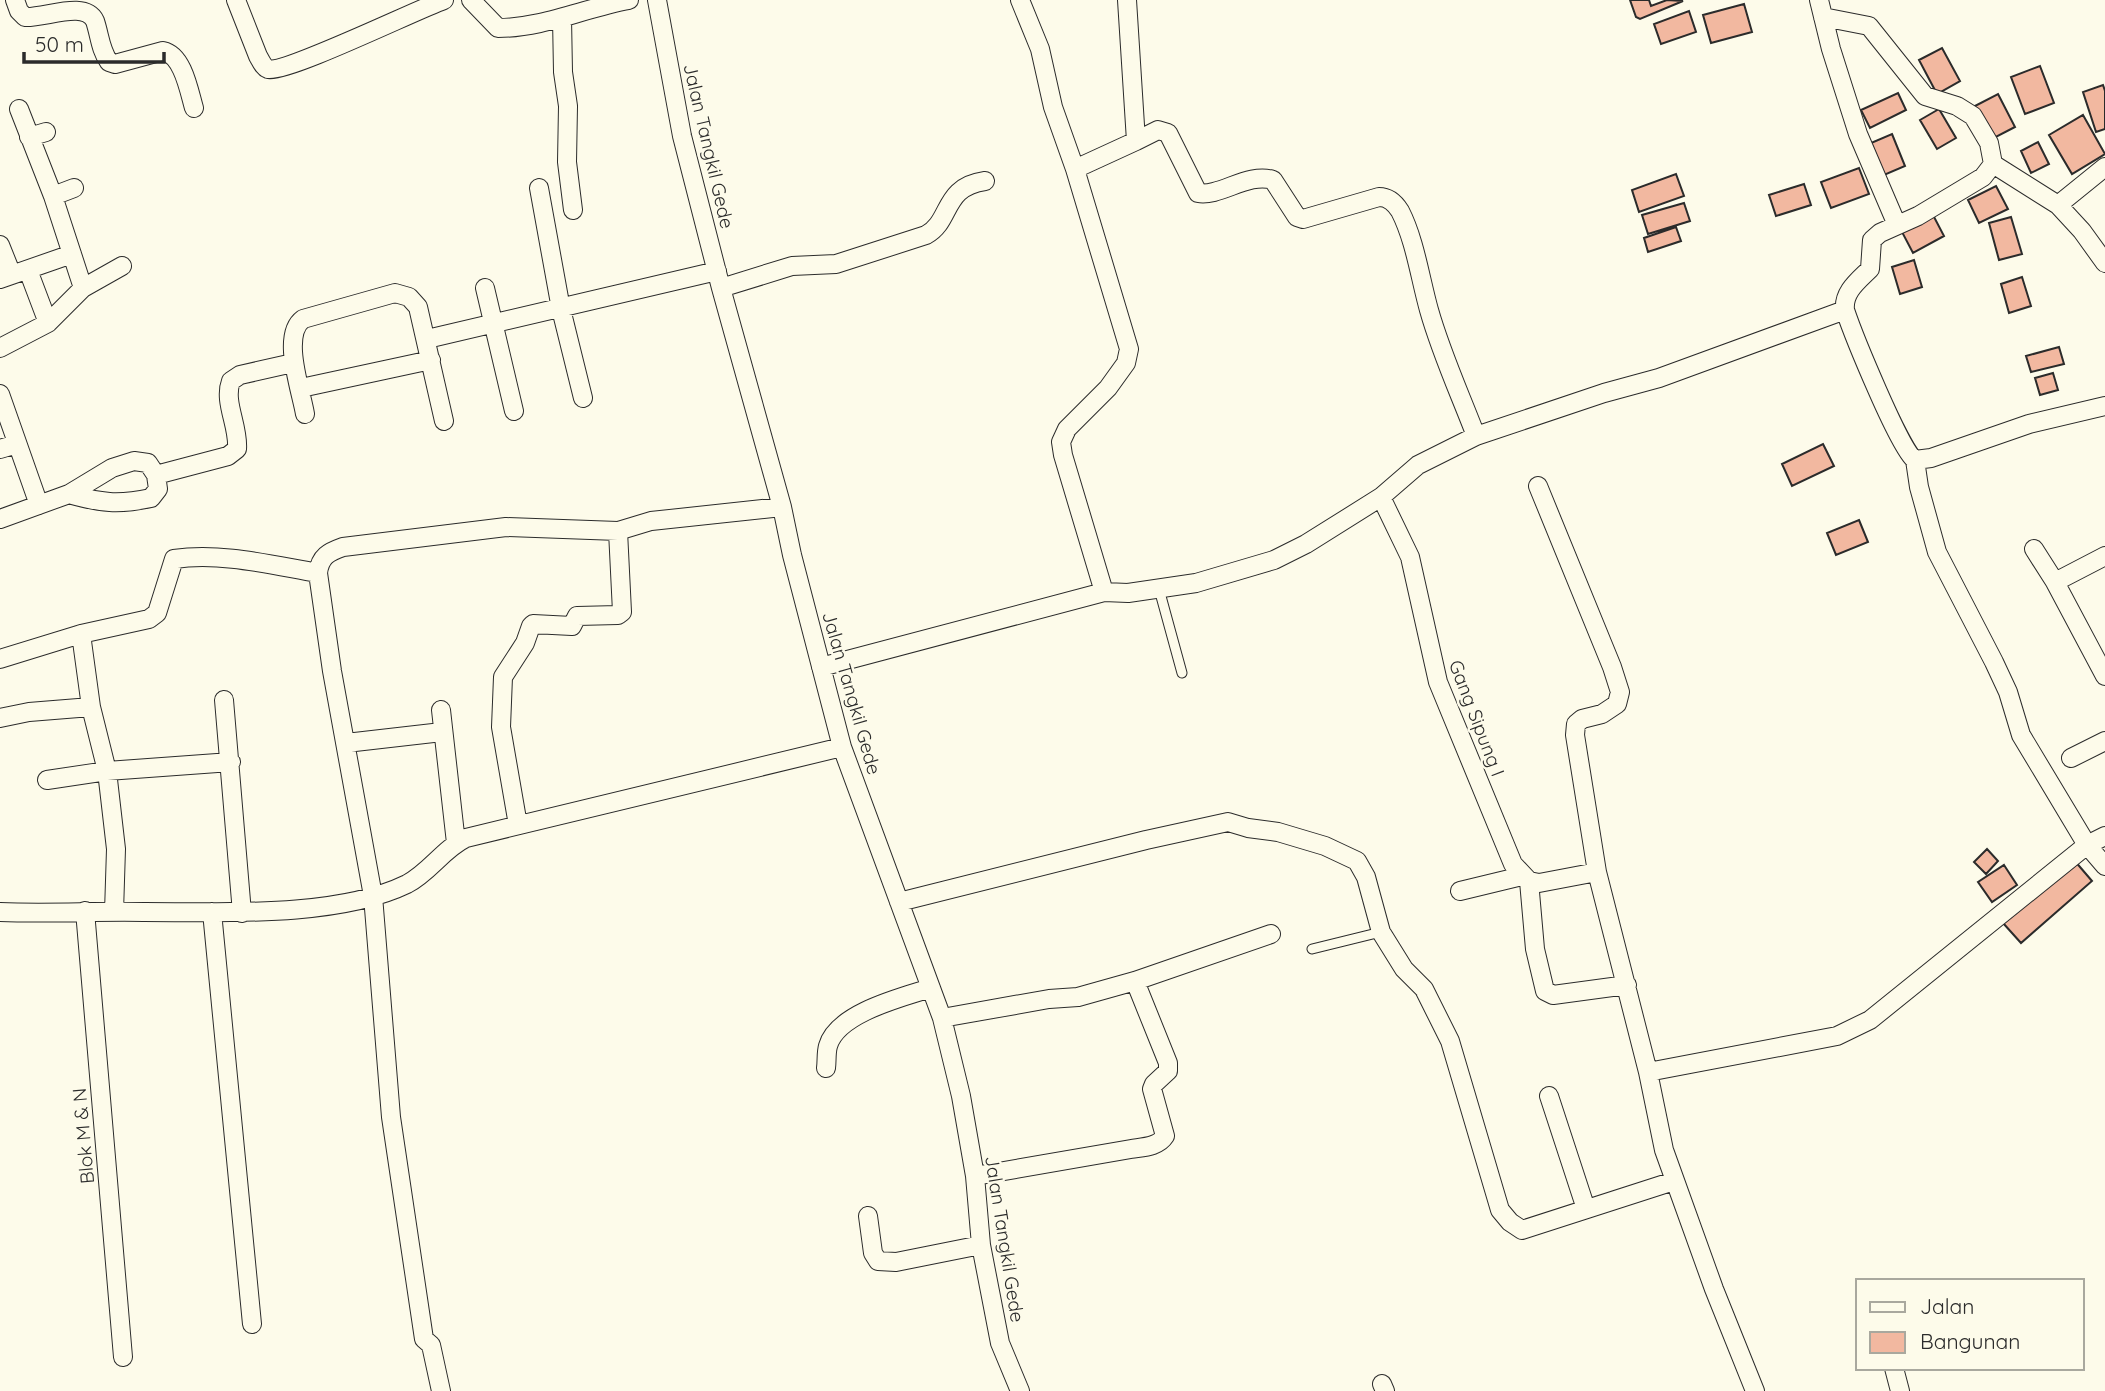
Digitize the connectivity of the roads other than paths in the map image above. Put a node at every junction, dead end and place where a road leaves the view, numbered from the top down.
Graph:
1 (15, 0) edge
2 (236, 0) edge
3 (444, 0) edge
4 (471, 0) edge
5 (629, 0) edge
6 (657, 0) edge
7 (1020, 0) edge
8 (1128, 0) edge
9 (1821, 8) edge
10 (562, 18) junction
11 (194, 108) dead end
12 (19, 109) dead end
13 (1136, 141) junction
14 (1993, 164) junction
15 (2105, 167) edge
16 (1075, 169) junction
17 (985, 181) dead end
18 (74, 188) dead end
19 (538, 188) dead end
20 (53, 195) junction
21 (2058, 205) junction
22 (573, 210) dead end
23 (1896, 225) junction
24 (0, 245) edge
25 (72, 254) junction
26 (2105, 263) edge
27 (122, 266) dead end
28 (13, 275) edge
29 (719, 280) junction
30 (83, 288) junction
31 (485, 288) dead end
32 (561, 309) junction
33 (1845, 310) junction
34 (48, 323) junction
35 (493, 323) junction
36 (427, 339) junction
37 (0, 348) edge
38 (431, 360) junction
39 (293, 363) junction
40 (301, 388) junction
41 (0, 394) edge
42 (583, 398) dead end
43 (2105, 406) edge
44 (514, 411) dead end
45 (305, 414) dead end
46 (444, 421) dead end
47 (1476, 436) junction
48 (9, 447) edge
49 (1915, 460) junction
50 (156, 475) junction
51 (1538, 486) dead end
52 (69, 494) junction
53 (1381, 497) junction
54 (38, 505) junction
55 (782, 507) junction
56 (0, 519) edge
57 (618, 531) junction
58 (2035, 549) dead end
59 (2105, 556) edge
60 (318, 573) junction
61 (2055, 582) junction
62 (1159, 589) junction
63 (1104, 592) junction
64 (80, 634) junction
65 (2099, 650) edge
66 (0, 659) edge
67 (821, 667) junction
68 (1182, 673) dead end
69 (2105, 676) edge
70 (224, 700) dead end
71 (91, 707) junction
72 (440, 710) dead end
73 (0, 718) edge
74 (442, 732) junction
75 (2105, 741) edge
76 (346, 743) junction
77 (842, 747) junction
78 (2070, 758) dead end
79 (231, 762) junction
80 (107, 771) junction
81 (47, 780) dead end
82 (518, 825) junction
83 (2105, 836) edge
84 (456, 843) junction
85 (2087, 845) junction
86 (2105, 866) edge
87 (1597, 872) junction
88 (1525, 878) junction
89 (1460, 891) dead end
90 (373, 896) junction
91 (899, 902) junction
92 (85, 911) junction
93 (0, 912) edge
94 (114, 912) junction
95 (212, 912) junction
96 (242, 913) junction
97 (1381, 932) junction
98 (1271, 934) dead end
99 (1312, 949) dead end
100 (1135, 981) junction
101 (1627, 985) junction
102 (931, 988) junction
103 (942, 1018) junction
104 (826, 1068) dead end
105 (1648, 1072) junction
106 (1549, 1096) dead end
107 (975, 1176) junction
108 (1674, 1181) junction
109 (1586, 1209) junction
110 (868, 1216) dead end
111 (981, 1245) junction
112 (252, 1324) dead end
113 (123, 1357) dead end
114 (1895, 1370) edge
115 (441, 1391) edge
116 (1020, 1391) edge
117 (1755, 1391) edge
118 (1900, 1391) edge

1 - 11 street
2 - 3 street
4 - 10 street
5 - 10 street
6 - 29 street, Jalan Tangkil Gede
7 - 16 street
8 - 13 street
9 - 14 street
9 - 23 street
10 - 22 street
12 - 20 street
13 - 16 street
13 - 47 street
14 - 21 street
14 - 23 street
15 - 21 street
16 - 63 street
17 - 29 street
18 - 20 street
19 - 32 street
20 - 25 street
21 - 26 street
23 - 33 street
24 - 28 street
25 - 28 street
25 - 30 street
27 - 30 street
28 - 34 street
29 - 32 street
29 - 55 street, Jalan Tangkil Gede
30 - 34 street
31 - 35 street
32 - 35 street
32 - 42 street
33 - 47 street
33 - 49 street
34 - 37 street
35 - 36 street
35 - 44 street
36 - 38 street
36 - 39 street
38 - 40 street
38 - 46 street
39 - 40 street
39 - 50 street
40 - 45 street
41 - 48 street
43 - 49 street
47 - 53 street
48 - 54 street
49 - 85 street
50 - 52 street
50 - 52 street
51 - 87 street
52 - 54 street
53 - 62 street
53 - 88 street, Gang Sipung I
54 - 56 street
55 - 57 street
55 - 67 street, Jalan Tangkil Gede
57 - 60 street
57 - 82 street
58 - 61 street
59 - 61 street
60 - 64 street
60 - 76 street
61 - 65 street
62 - 63 street
62 - 68 lane
63 - 67 street
64 - 66 street
64 - 71 street
65 - 69 street
67 - 77 street, Jalan Tangkil Gede
70 - 79 street
71 - 73 street
71 - 80 street
72 - 74 street
74 - 76 street
74 - 84 street
75 - 78 street
76 - 90 street
77 - 82 street
77 - 91 street, Jalan Tangkil Gede
79 - 80 street
79 - 96 street
80 - 81 street
80 - 94 street
82 - 84 street
83 - 85 street
84 - 90 street
85 - 86 street
85 - 105 street
87 - 88 street
87 - 101 street
88 - 89 street
88 - 101 street
90 - 96 street
90 - 115 street
91 - 97 street
91 - 102 street, Jalan Tangkil Gede
92 - 93 street
92 - 94 street
92 - 113 street, Blok M & N
94 - 95 street
95 - 96 street
95 - 112 street
97 - 99 lane
97 - 109 street
98 - 100 street
100 - 103 street
100 - 107 street
101 - 105 street
102 - 103 street, Jalan Tangkil Gede
102 - 104 street
103 - 107 street, Jalan Tangkil Gede
105 - 108 street
106 - 109 street
107 - 111 street, Jalan Tangkil Gede
108 - 109 street
108 - 117 street
110 - 111 street
111 - 116 street, Jalan Tangkil Gede
114 - 118 street

